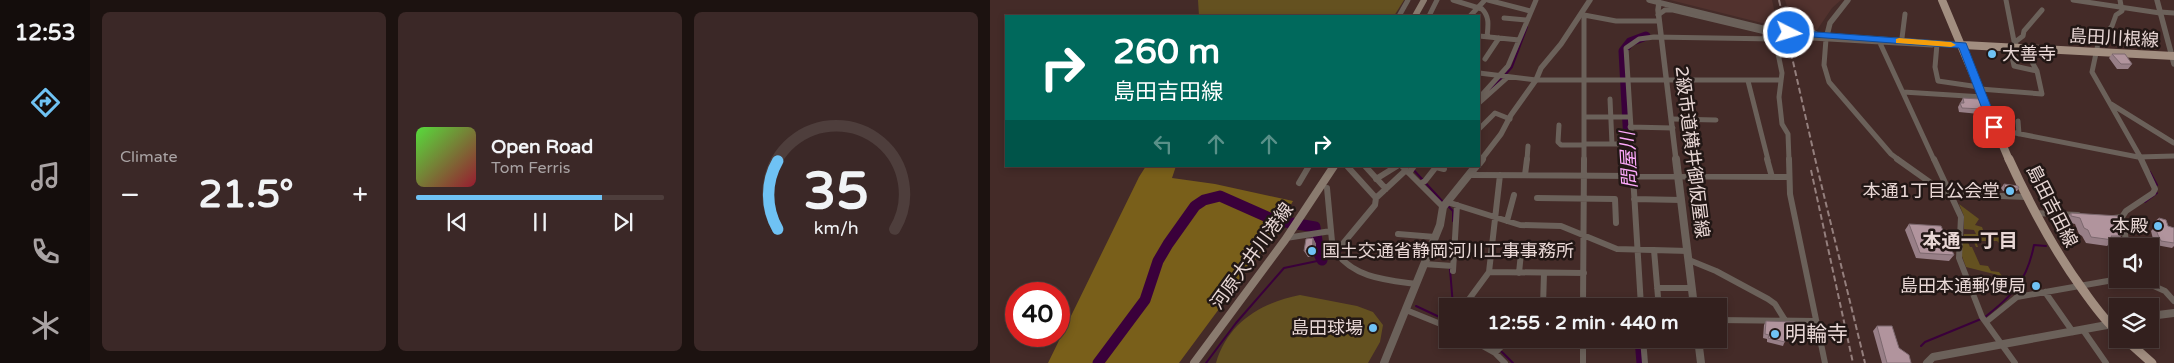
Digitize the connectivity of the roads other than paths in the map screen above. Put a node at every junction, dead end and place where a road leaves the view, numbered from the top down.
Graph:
1 (1408, 0) edge
2 (1424, 0) edge
3 (1437, 0) edge
4 (1453, 0) edge
5 (1487, 0) edge
6 (1536, 0) edge
7 (1590, 0) edge
8 (1649, 0) edge
9 (1848, 0) edge
10 (1942, 0) edge
11 (2006, 0) edge
12 (2073, 0) edge
13 (2120, 0) edge
14 (2156, 0) edge
15 (2086, 1) edge
16 (1659, 3) junction
17 (1478, 7) junction
18 (2121, 7) junction
19 (2042, 10) dead end
20 (1530, 11) junction
21 (2160, 12) junction
22 (2174, 13) edge
23 (1905, 14) dead end
24 (1400, 15) edge
25 (1416, 15) edge
26 (1430, 15) edge
27 (1471, 15) edge
28 (1583, 15) junction
29 (1504, 18) dead end
30 (1659, 18) junction
31 (1526, 20) junction
32 (1480, 36) edge
33 (1661, 36) junction
34 (1774, 36) junction
35 (1826, 36) junction
36 (1487, 37) junction
37 (1499, 38) junction
38 (1902, 38) junction
39 (1518, 40) junction
40 (1880, 43) junction
41 (1937, 44) junction
42 (1963, 45) junction
43 (2017, 46) junction
44 (2096, 52) junction
45 (2173, 56) edge
46 (1486, 59) dead end
47 (2174, 64) edge
48 (2037, 71) junction
49 (1480, 73) edge
50 (1500, 76) junction
51 (1507, 77) junction
52 (1536, 80) junction
53 (1584, 80) junction
54 (1748, 80) junction
55 (1781, 80) junction
56 (1627, 81) junction
57 (1667, 81) junction
58 (1981, 91) junction
59 (1903, 92) junction
60 (1486, 94) junction
61 (1480, 97) edge
62 (1610, 99) dead end
63 (1480, 102) edge
64 (2111, 104) junction
65 (1584, 117) junction
66 (1611, 117) junction
67 (1629, 117) junction
68 (1510, 118) junction
69 (1672, 119) junction
70 (1716, 120) dead end
71 (2018, 121) dead end
72 (1559, 125) dead end
73 (1630, 127) junction
74 (1672, 128) junction
75 (1995, 129) junction
76 (1480, 132) edge
77 (2019, 134) junction
78 (2174, 143) edge
79 (1584, 144) junction
80 (1612, 144) junction
81 (1631, 144) junction
82 (1528, 146) dead end
83 (2174, 156) edge
84 (2140, 158) junction
85 (1480, 162) edge
86 (1308, 167) edge
87 (1333, 167) edge
88 (1349, 167) edge
89 (1365, 167) edge
90 (1395, 167) edge
91 (1475, 167) edge
92 (1444, 169) dead end
93 (1405, 170) edge
94 (1470, 175) junction
95 (1500, 175) junction
96 (1525, 175) junction
97 (1584, 176) junction
98 (1632, 176) junction
99 (1678, 176) junction
100 (1772, 177) junction
101 (1789, 177) junction
102 (1376, 179) junction
103 (1299, 183) dead end
104 (1420, 184) junction
105 (1327, 188) dead end
106 (1386, 189) junction
107 (1514, 195) dead end
108 (1952, 197) junction
109 (2026, 197) junction
110 (1376, 198) junction
111 (1537, 198) dead end
112 (1584, 199) junction
113 (1634, 199) junction
114 (1681, 200) junction
115 (1445, 205) junction
116 (1457, 205) junction
117 (2035, 213) junction
118 (1495, 216) junction
119 (2088, 216) edge
120 (2122, 217) junction
121 (2105, 218) edge
122 (1507, 221) junction
123 (1616, 223) dead end
124 (1331, 231) junction
125 (1398, 234) dead end
126 (1584, 236) junction
127 (1435, 237) junction
128 (1286, 238) junction
129 (2126, 238) edge
130 (1637, 250) junction
131 (1654, 250) junction
132 (1688, 250) junction
133 (1336, 252) junction
134 (1521, 253) dead end
135 (1689, 260) junction
136 (1424, 264) junction
137 (1489, 272) junction
138 (1519, 273) junction
139 (1544, 273) junction
140 (1584, 273) junction
141 (2109, 281) edge
142 (1416, 284) junction
143 (2078, 286) junction
144 (1657, 288) junction
145 (1692, 288) junction
146 (2158, 288) edge
147 (2045, 292) junction
148 (1658, 297) dead end
149 (1470, 298) edge
150 (1543, 298) edge
151 (1583, 298) edge
152 (1640, 298) edge
153 (1693, 298) edge
154 (2174, 302) edge
155 (1406, 310) junction
156 (2174, 313) edge
157 (2159, 315) edge
158 (2109, 319) edge
159 (1727, 320) edge
160 (1786, 320) junction
161 (1815, 321) junction
162 (1986, 322) junction
163 (1439, 323) edge
164 (2109, 325) edge
165 (2083, 330) junction
166 (2072, 332) junction
167 (2003, 345) junction
168 (1486, 348) edge
169 (1500, 348) edge
170 (1583, 348) edge
171 (1644, 348) edge
172 (1699, 348) edge
173 (2135, 348) edge
174 (1495, 353) junction
175 (1194, 363) edge
176 (1384, 363) edge
177 (1505, 363) edge
178 (1583, 363) edge
179 (1645, 363) edge
180 (1701, 363) edge
181 (1825, 363) edge
182 (1927, 363) edge
183 (2015, 363) edge
184 (2106, 363) edge
185 (2152, 363) edge

1 - 24 street
2 - 25 main road
3 - 26 street
4 - 17 street
5 - 17 street
5 - 20 street
6 - 20 street
7 - 28 street
8 - 16 street
9 - 35 street
10 - 42 main road, 島田吉田線
11 - 43 street
12 - 15 street
13 - 18 street
14 - 21 street
15 - 18 street
16 - 30 street, 2級市道横井御仮屋線
16 - 34 street
16 - 41 street
17 - 27 street
17 - 36 street
18 - 21 street
18 - 44 street
19 - 43 street
20 - 31 street
21 - 22 street
21 - 45 street
23 - 38 street
28 - 30 street
28 - 52 street
28 - 53 street
29 - 31 street
30 - 33 street, 2級市道横井御仮屋線
30 - 34 street
31 - 39 street
32 - 36 street
33 - 34 street
33 - 56 street
33 - 57 street, 2級市道横井御仮屋線
34 - 55 street
35 - 35 street
35 - 38 street
35 - 40 street
35 - 108 street
36 - 37 street
37 - 39 street
37 - 46 street
38 - 41 street
39 - 50 street
40 - 41 street
40 - 59 street
41 - 42 street
41 - 58 street
42 - 43 main road, 島田川根線
42 - 58 main road, 島田吉田線
43 - 44 main road, 島田川根線
43 - 48 street
43 - 48 street
44 - 45 main road, 島田川根線
44 - 64 street
45 - 47 street
48 - 58 street
49 - 50 street
50 - 51 street
50 - 60 street
51 - 52 street
51 - 60 street
52 - 53 street
52 - 68 street
53 - 56 street
53 - 65 street
54 - 55 street
54 - 57 street
54 - 100 street
55 - 101 street
56 - 57 street
56 - 67 street
57 - 69 street, 2級市道横井御仮屋線
58 - 59 street
58 - 75 main road, 島田吉田線
59 - 108 street
60 - 61 street
60 - 63 street
62 - 66 street
64 - 78 street
64 - 84 street
65 - 66 street
65 - 79 street
66 - 67 street
66 - 80 street
67 - 73 street
68 - 76 street
68 - 85 street
69 - 70 street
69 - 74 street, 2級市道横井御仮屋線
71 - 77 street
72 - 79 street
73 - 74 street
73 - 81 street
74 - 99 street, 2級市道横井御仮屋線
75 - 77 street
75 - 109 main road, 島田吉田線
77 - 84 street
79 - 80 street
79 - 97 street
80 - 81 street
81 - 98 street
82 - 96 street
83 - 84 street
84 - 120 street
86 - 103 street
87 - 128 main road, 河原大井川港線
88 - 110 street
89 - 102 street
90 - 102 street
91 - 94 street
92 - 104 street
93 - 104 street
93 - 106 street
94 - 95 street
94 - 115 street
95 - 96 street
95 - 118 street
96 - 97 street
97 - 98 street
97 - 112 street
98 - 99 street
98 - 113 street
99 - 100 street
99 - 114 street, 2級市道横井御仮屋線
100 - 101 street
101 - 161 street
102 - 106 street
104 - 115 street
105 - 124 street
106 - 110 street
107 - 122 street
108 - 109 street
108 - 162 street
109 - 117 main road, 島田吉田線
110 - 133 street
111 - 112 street
112 - 123 street
112 - 126 street
113 - 114 street
113 - 130 street
114 - 132 street, 2級市道横井御仮屋線
115 - 116 street
115 - 127 street
116 - 118 street
116 - 136 street
117 - 119 street
117 - 143 main road, 島田吉田線
118 - 122 street
118 - 137 street
120 - 121 street
120 - 129 street
122 - 126 street
124 - 128 street
124 - 133 street
125 - 127 street
126 - 130 street
126 - 140 street
127 - 136 street
128 - 175 main road, 河原大井川港線
130 - 131 street
130 - 152 street
131 - 132 street
131 - 144 street
132 - 135 street, 2級市道横井御仮屋線
133 - 142 street
134 - 138 street
135 - 145 street, 2級市道横井御仮屋線
135 - 160 street
136 - 142 street
137 - 138 street
137 - 149 street
138 - 139 street
139 - 140 street
139 - 150 street
140 - 151 street
141 - 143 street
142 - 155 street
143 - 147 street
143 - 158 main road, 島田吉田線
144 - 145 street
144 - 148 street
145 - 153 street, 2級市道横井御仮屋線
146 - 154 street
147 - 162 street
147 - 166 street
155 - 163 street
155 - 176 street
156 - 157 street
159 - 160 street
160 - 161 street
161 - 181 street
162 - 167 street
164 - 165 street
165 - 166 street
165 - 184 street
166 - 167 street
167 - 182 street
167 - 183 street
168 - 174 street
169 - 174 street
170 - 178 street
171 - 179 street
172 - 180 street
173 - 185 main road
174 - 177 street

